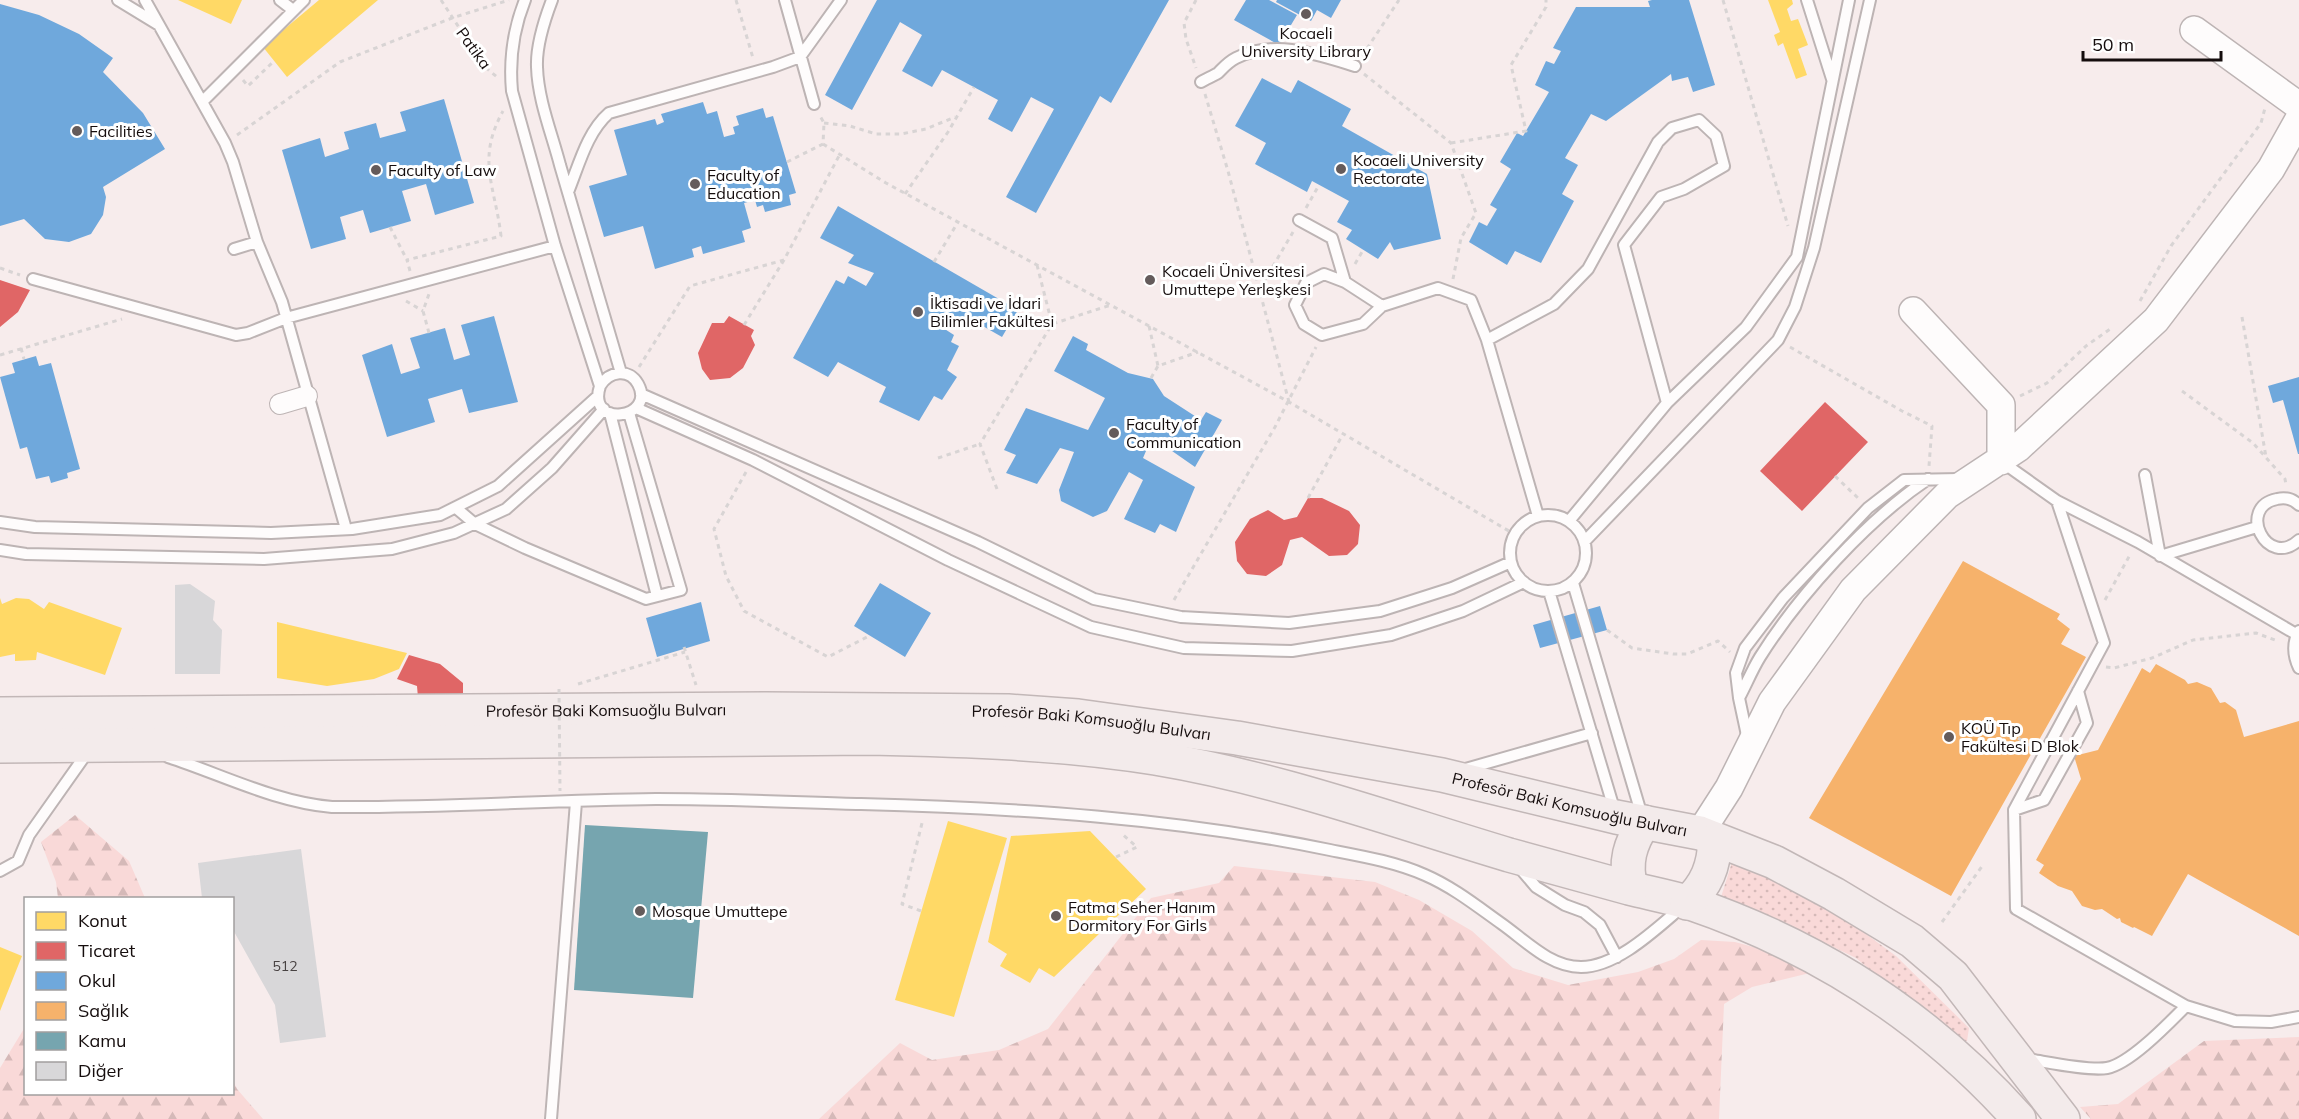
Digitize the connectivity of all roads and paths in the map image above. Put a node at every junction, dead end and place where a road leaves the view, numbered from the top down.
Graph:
1 (118, 0) edge
2 (145, 0) edge
3 (280, 0) edge
4 (304, 0) edge
5 (441, 0) edge
6 (509, 0) edge
7 (525, 0) edge
8 (552, 0) edge
9 (736, 0) edge
10 (785, 0) edge
11 (841, 0) edge
12 (1196, 0) edge
13 (1399, 0) edge
14 (1546, 0) edge
15 (1723, 0) edge
16 (1807, 0) edge
17 (1849, 0) edge
18 (1870, 0) edge
19 (292, 10) junction
20 (452, 18) junction
21 (159, 25) junction
22 (2194, 30) dead end
23 (800, 57) junction
24 (274, 61) dead end
25 (1355, 66) junction
26 (234, 70) junction
27 (757, 71) junction
28 (1201, 82) junction
29 (1833, 82) junction
30 (974, 87) dead end
31 (2275, 88) junction
32 (512, 92) junction
33 (202, 102) junction
34 (814, 104) joint
35 (2299, 106) edge
36 (955, 117) junction
37 (2299, 119) edge
38 (824, 123) junction
39 (225, 143) junction
40 (1451, 143) junction
41 (823, 144) junction
42 (840, 154) junction
43 (786, 162) dead end
44 (1319, 185) dead end
45 (568, 192) junction
46 (905, 194) junction
47 (1299, 220) junction
48 (958, 222) junction
49 (390, 227) dead end
50 (257, 242) junction
51 (555, 246) junction
52 (234, 249) dead end
53 (1797, 257) junction
54 (406, 260) junction
55 (784, 261) junction
56 (934, 262) dead end
57 (1037, 265) junction
58 (0, 268) edge
59 (435, 278) junction
60 (33, 279) joint
61 (1345, 282) junction
62 (413, 284) junction
63 (1259, 290) junction
64 (1451, 293) junction
65 (1111, 305) junction
66 (2138, 305) dead end
67 (1382, 306) junction
68 (152, 311) junction
69 (1913, 311) dead end
70 (2242, 317) dead end
71 (286, 318) junction
72 (1052, 324) junction
73 (2120, 324) dead end
74 (744, 325) dead end
75 (1149, 326) junction
76 (429, 333) dead end
77 (1322, 334) junction
78 (1487, 340) junction
79 (1778, 340) junction
80 (21, 348) junction
81 (1198, 352) junction
82 (0, 355) edge
83 (24, 360) dead end
84 (1158, 366) junction
85 (621, 373) junction
86 (633, 378) junction
87 (1151, 378) dead end
88 (599, 391) junction
89 (2182, 391) dead end
90 (641, 394) junction
91 (307, 396) junction
92 (1289, 402) junction
93 (280, 404) dead end
94 (1667, 404) junction
95 (2001, 405) junction
96 (607, 411) junction
97 (632, 411) junction
98 (1343, 434) junction
99 (980, 444) junction
100 (2266, 457) junction
101 (938, 458) dead end
102 (753, 460) junction
103 (2001, 461) junction
104 (2145, 475) dead end
105 (1835, 476) dead end
106 (1972, 478) junction
107 (1928, 479) junction
108 (997, 489) dead end
109 (1308, 498) dead end
110 (2288, 499) junction
111 (2057, 501) junction
112 (2299, 505) edge
113 (456, 508) junction
114 (1868, 508) junction
115 (1538, 516) junction
116 (1569, 520) junction
117 (0, 522) edge
118 (476, 524) junction
119 (2257, 527) junction
120 (346, 529) junction
121 (1514, 534) junction
122 (2299, 540) edge
123 (1585, 541) junction
124 (2138, 542) junction
125 (0, 550) edge
126 (2160, 556) junction
127 (1510, 562) junction
128 (1524, 582) junction
129 (1573, 583) junction
130 (1550, 591) junction
131 (657, 596) junction
132 (1168, 615) junction
133 (2096, 617) junction
134 (1607, 630) dead end
135 (2298, 632) edge
136 (869, 636) dead end
137 (684, 647) dead end
138 (2294, 647) junction
139 (685, 652) junction
140 (1740, 661) junction
141 (2092, 665) junction
142 (2299, 668) edge
143 (571, 686) dead end
144 (559, 689) dead end
145 (2078, 691) junction
146 (1739, 698) junction
147 (705, 709) junction
148 (0, 714) edge
149 (1592, 733) junction
150 (131, 744) junction
151 (92, 745) junction
152 (0, 746) edge
153 (1750, 747) junction
154 (1442, 775) junction
155 (560, 791) dead end
156 (576, 802) junction
157 (926, 806) junction
158 (2014, 810) junction
159 (1102, 817) junction
160 (1630, 819) junction
161 (1707, 836) junction
162 (1508, 854) junction
163 (1116, 857) dead end
164 (1983, 865) dead end
165 (0, 871) edge
166 (1631, 888) junction
167 (1687, 903) junction
168 (921, 911) dead end
169 (1942, 922) dead end
170 (1617, 957) junction
171 (2186, 1006) junction
172 (2299, 1017) edge
173 (2033, 1059) dead end
174 (550, 1119) edge
175 (2019, 1119) edge
176 (2063, 1119) edge

1 - 21 lane
2 - 21 lane
3 - 19 lane
4 - 19 lane
5 - 20 path, Patika
6 - 20 path
7 - 32 lane
8 - 45 lane
9 - 27 path
10 - 23 lane
11 - 23 lane
12 - 28 path
13 - 25 path
14 - 40 path
15 - 53 path
16 - 29 lane
17 - 29 lane
18 - 79 lane
19 - 26 lane
20 - 32 path, Patika
20 - 39 path
21 - 33 lane
22 - 31 main road
23 - 27 lane
23 - 34 lane
24 - 26 path
25 - 28 lane
25 - 40 path
26 - 33 lane
27 - 45 lane
28 - 63 path
29 - 53 lane
30 - 36 path
31 - 35 main road
31 - 66 path
32 - 51 lane
32 - 54 path
33 - 39 lane
34 - 38 path
36 - 38 path
36 - 46 path
37 - 103 main road
38 - 41 path
39 - 50 lane
40 - 64 path
41 - 42 path
41 - 43 path
42 - 46 path
42 - 55 path
44 - 47 path
45 - 85 lane
46 - 48 path
47 - 61 lane
47 - 63 path
48 - 56 path
48 - 57 path
49 - 54 path
50 - 52 lane
50 - 71 lane
51 - 59 lane
51 - 88 lane
53 - 94 lane
54 - 62 path
55 - 74 path
55 - 86 path
57 - 65 path
57 - 72 path
58 - 60 path
59 - 62 lane
59 - 76 path
60 - 68 lane
61 - 67 lane
61 - 77 lane
62 - 71 lane
63 - 92 path
64 - 67 lane
64 - 78 lane
65 - 72 path
65 - 75 path
67 - 77 lane
68 - 71 lane
68 - 80 path
69 - 95 main road
70 - 100 path
71 - 91 lane
72 - 99 path
73 - 95 path
75 - 81 path
75 - 84 path
77 - 92 path
78 - 94 lane
78 - 115 lane
79 - 107 path
79 - 123 lane
80 - 82 path
80 - 83 path
81 - 84 path
81 - 92 path
84 - 87 path
85 - 86 lane
85 - 88 lane
86 - 90 lane
88 - 96 lane
88 - 113 lane
89 - 100 path
90 - 97 lane
90 - 132 lane
91 - 93 street
91 - 120 lane
92 - 98 path
92 - 132 path
94 - 116 lane
95 - 103 main road
96 - 97 lane
96 - 118 lane
96 - 131 lane
97 - 102 lane
97 - 131 lane
98 - 109 path
98 - 121 path
99 - 101 path
99 - 108 path
100 - 110 path
102 - 128 lane
102 - 136 path
103 - 106 main road
103 - 111 lane
104 - 126 lane
105 - 114 path
106 - 107 lane
106 - 153 main road
107 - 114 lane
107 - 146 lane
110 - 112 lane
110 - 119 lane
111 - 124 lane
111 - 133 lane
113 - 118 lane
113 - 120 lane
114 - 140 lane
115 - 116 lane
115 - 121 lane
116 - 123 lane
117 - 120 lane
118 - 125 lane
118 - 131 lane
119 - 122 lane
119 - 126 lane
121 - 127 lane
123 - 129 lane
124 - 126 lane
124 - 133 path
126 - 135 lane
127 - 128 lane
127 - 132 lane
128 - 130 lane
129 - 130 lane
129 - 160 lane
130 - 149 lane
133 - 141 lane
134 - 140 path
135 - 138 lane
137 - 139 path
138 - 141 path
138 - 142 lane
139 - 143 path
139 - 147 path
140 - 146 lane
141 - 145 lane
144 - 155 path, bridge
145 - 158 lane
145 - 158 lane
146 - 153 lane
147 - 148 highway, Profesör Baki Komsuoğlu Bulvarı
147 - 154 highway, Profesör Baki Komsuoğlu Bulvarı
149 - 154 lane
149 - 160 lane
150 - 151 highway, Profesör Baki Komsuoğlu Bulvarı
150 - 156 lane
150 - 162 highway, Profesör Baki Komsuoğlu Bulvarı
151 - 152 highway, Profesör Baki Komsuoğlu Bulvarı
151 - 165 lane
153 - 161 main road
154 - 160 highway, Profesör Baki Komsuoğlu Bulvarı
156 - 157 lane
156 - 174 lane
157 - 159 lane
157 - 168 path
158 - 171 lane
159 - 163 path
159 - 170 lane
160 - 161 highway, Profesör Baki Komsuoğlu Bulvarı
160 - 166 highway
161 - 167 highway
161 - 176 highway, Profesör Baki Komsuoğlu Bulvarı
162 - 166 highway, Profesör Baki Komsuoğlu Bulvarı
162 - 170 lane
164 - 169 path
166 - 167 highway, Profesör Baki Komsuoğlu Bulvarı
167 - 170 lane
167 - 175 highway, Profesör Baki Komsuoğlu Bulvarı
171 - 172 lane
171 - 173 lane

